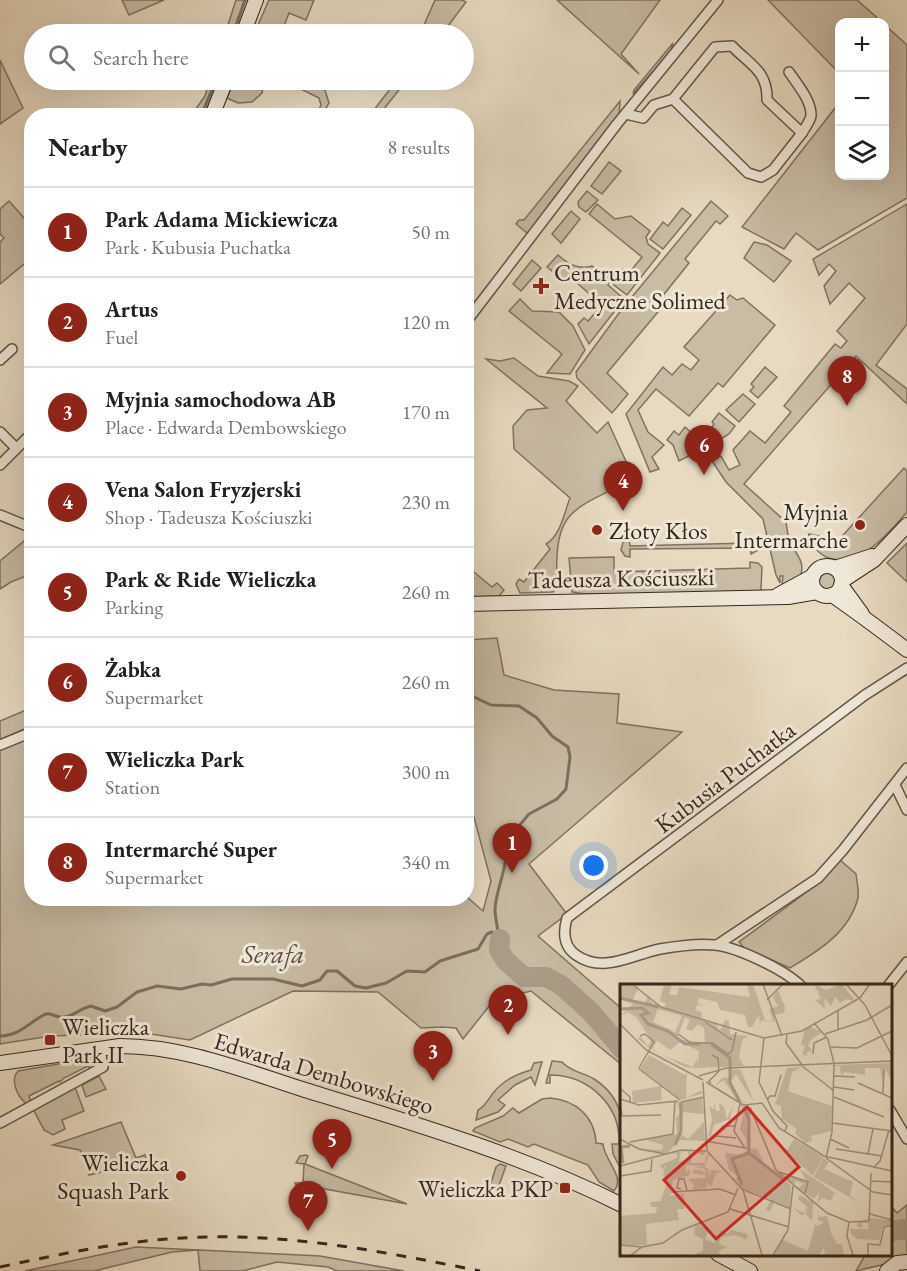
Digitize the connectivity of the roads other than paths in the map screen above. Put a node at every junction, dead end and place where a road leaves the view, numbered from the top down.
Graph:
1 (256, 0) edge
2 (718, 0) edge
3 (247, 24) edge
4 (789, 72) dead end
5 (222, 90) edge
6 (673, 99) junction
7 (215, 108) edge
8 (626, 114) junction
9 (802, 133) junction
10 (474, 312) edge
11 (12, 349) dead end
12 (0, 360) edge
13 (0, 432) edge
14 (24, 440) edge
15 (16, 448) junction
16 (0, 465) edge
17 (0, 516) edge
18 (24, 525) edge
19 (907, 525) edge
20 (884, 548) junction
21 (835, 568) junction
22 (813, 576) junction
23 (838, 587) junction
24 (817, 592) junction
25 (776, 596) junction
26 (474, 604) edge
27 (907, 650) edge
28 (905, 672) edge
29 (24, 735) edge
30 (0, 745) edge
31 (907, 768) edge
32 (896, 785) junction
33 (907, 810) edge
34 (717, 945) junction
35 (907, 962) edge
36 (798, 984) edge
37 (890, 984) edge
38 (100, 1048) junction
39 (0, 1063) edge
40 (892, 1112) edge
41 (0, 1123) edge
42 (907, 1139) edge
43 (620, 1204) edge
44 (722, 1256) edge
45 (907, 1262) edge
46 (887, 1270) edge
47 (750, 1271) edge

1 - 3 street
2 - 8 street
4 - 9 street
5 - 7 street
6 - 8 street
6 - 9 street
6 - 9 street
8 - 10 street
11 - 12 street
13 - 15 street
14 - 15 street
15 - 16 street
17 - 18 street
19 - 20 street
20 - 21 street
20 - 23 street
21 - 22 street
21 - 23 street
22 - 24 street
22 - 25 street, Tadeusza Kościuszki
23 - 24 street
23 - 27 street
24 - 25 street, Tadeusza Kościuszki
25 - 26 street, Tadeusza Kościuszki
28 - 34 street, Kubusia Puchatka
29 - 30 street
31 - 32 street
32 - 33 street
32 - 34 street
34 - 36 street
35 - 37 street
38 - 39 street, Edwarda Dembowskiego
38 - 41 street
38 - 43 street, Edwarda Dembowskiego
40 - 42 street
44 - 47 street
45 - 46 street

